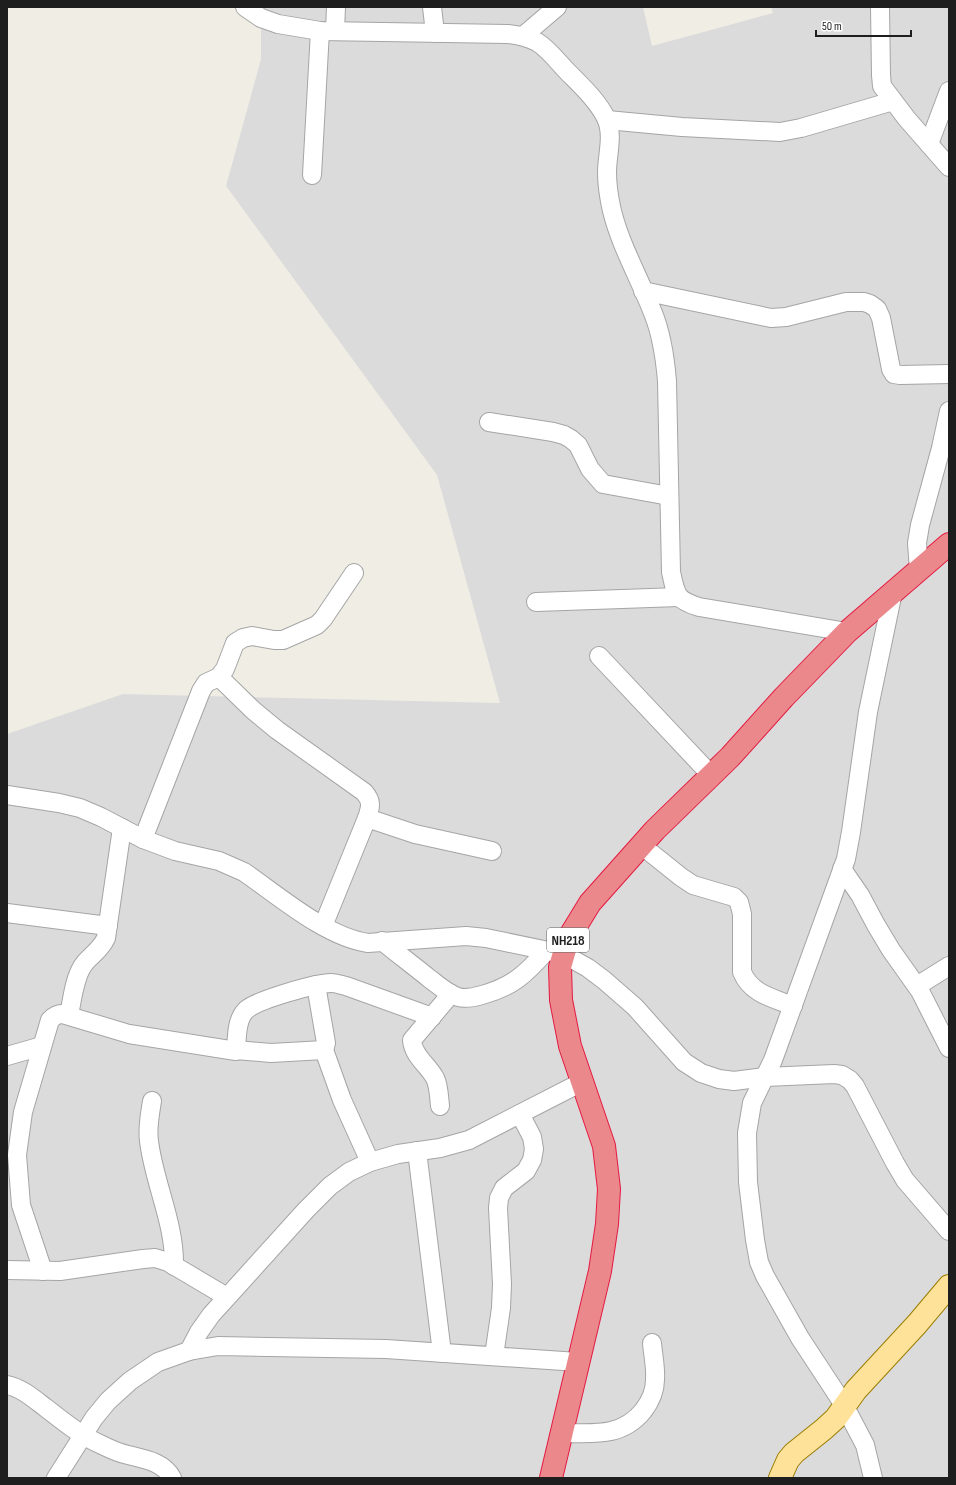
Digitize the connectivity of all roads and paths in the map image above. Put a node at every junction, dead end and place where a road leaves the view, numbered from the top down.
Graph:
1 (245, 7) edge
2 (336, 7) edge
3 (432, 7) edge
4 (557, 7) edge
5 (880, 7) edge
6 (328, 31) junction
7 (435, 33) junction
8 (523, 36) junction
9 (949, 91) edge
10 (893, 101) junction
11 (607, 120) junction
12 (929, 144) junction
13 (949, 167) edge
14 (312, 175) dead end
15 (643, 291) junction
16 (949, 374) edge
17 (949, 411) edge
18 (489, 422) dead end
19 (669, 496) junction
20 (949, 544) edge
21 (919, 570) junction
22 (354, 573) dead end
23 (893, 592) junction
24 (679, 597) junction
25 (536, 602) dead end
26 (847, 632) junction
27 (599, 656) dead end
28 (219, 677) junction
29 (711, 775) junction
30 (7, 795) edge
31 (368, 818) junction
32 (122, 828) junction
33 (143, 839) junction
34 (641, 845) junction
35 (492, 851) dead end
36 (842, 869) junction
37 (7, 913) edge
38 (108, 926) junction
39 (323, 926) junction
40 (382, 941) junction
41 (554, 953) junction
42 (949, 966) edge
43 (316, 985) junction
44 (917, 986) junction
45 (451, 994) junction
46 (793, 1006) junction
47 (69, 1016) junction
48 (432, 1017) junction
49 (42, 1046) junction
50 (949, 1048) edge
51 (236, 1050) junction
52 (324, 1050) junction
53 (7, 1056) edge
54 (765, 1077) junction
55 (582, 1082) junction
56 (152, 1101) dead end
57 (440, 1106) dead end
58 (520, 1114) junction
59 (417, 1151) junction
60 (370, 1162) junction
61 (12, 1172) edge
62 (949, 1231) edge
63 (174, 1266) junction
64 (7, 1270) edge
65 (43, 1271) junction
66 (949, 1286) edge
67 (227, 1297) junction
68 (652, 1343) dead end
69 (189, 1351) junction
70 (442, 1352) junction
71 (494, 1356) junction
72 (578, 1362) junction
73 (7, 1385) edge
74 (844, 1405) junction
75 (561, 1433) junction
76 (83, 1436) junction
77 (56, 1478) edge
78 (172, 1478) edge
79 (551, 1478) edge
80 (780, 1478) edge
81 (873, 1478) edge

1 - 6 street
2 - 6 street
3 - 7 street
4 - 8 street
5 - 10 street
6 - 7 street
6 - 14 street
7 - 8 street
8 - 11 street
9 - 12 street
10 - 11 street
10 - 12 street
11 - 15 street
12 - 13 street
15 - 16 street
15 - 19 street
17 - 21 street
18 - 19 street
19 - 24 street
20 - 21 highway, NH218
21 - 23 highway, NH218
22 - 28 street
23 - 26 highway, NH218
23 - 36 street
24 - 25 street
24 - 26 street
26 - 29 highway, NH218
27 - 29 street
28 - 31 street
28 - 33 street
29 - 34 highway, NH218
30 - 32 street
31 - 35 street
31 - 39 street
32 - 33 street
32 - 38 street
33 - 39 street
34 - 41 highway, NH218
34 - 46 street
36 - 44 street
36 - 46 street
37 - 38 street
38 - 47 street
39 - 40 street
40 - 41 street
40 - 45 street
41 - 45 street
41 - 54 street
41 - 55 highway, NH218
42 - 44 street
43 - 48 street
43 - 51 street
43 - 52 street
44 - 50 street
45 - 48 street
46 - 54 street
47 - 49 street
47 - 51 street
48 - 57 street
49 - 53 street
49 - 61 street
51 - 52 street
52 - 60 street
54 - 62 street
54 - 74 street
55 - 58 street
55 - 72 highway, NH218
56 - 63 street
58 - 59 street
58 - 71 street
59 - 60 street
59 - 70 street
60 - 67 street
61 - 65 street
63 - 65 street
63 - 67 street
64 - 65 street
66 - 74 main road
67 - 69 street
68 - 75 street
69 - 70 street
69 - 76 street
70 - 71 street
71 - 72 street
72 - 75 highway, NH218
73 - 76 street
74 - 80 main road
74 - 81 street
75 - 79 highway, NH218
76 - 77 street
76 - 78 street

